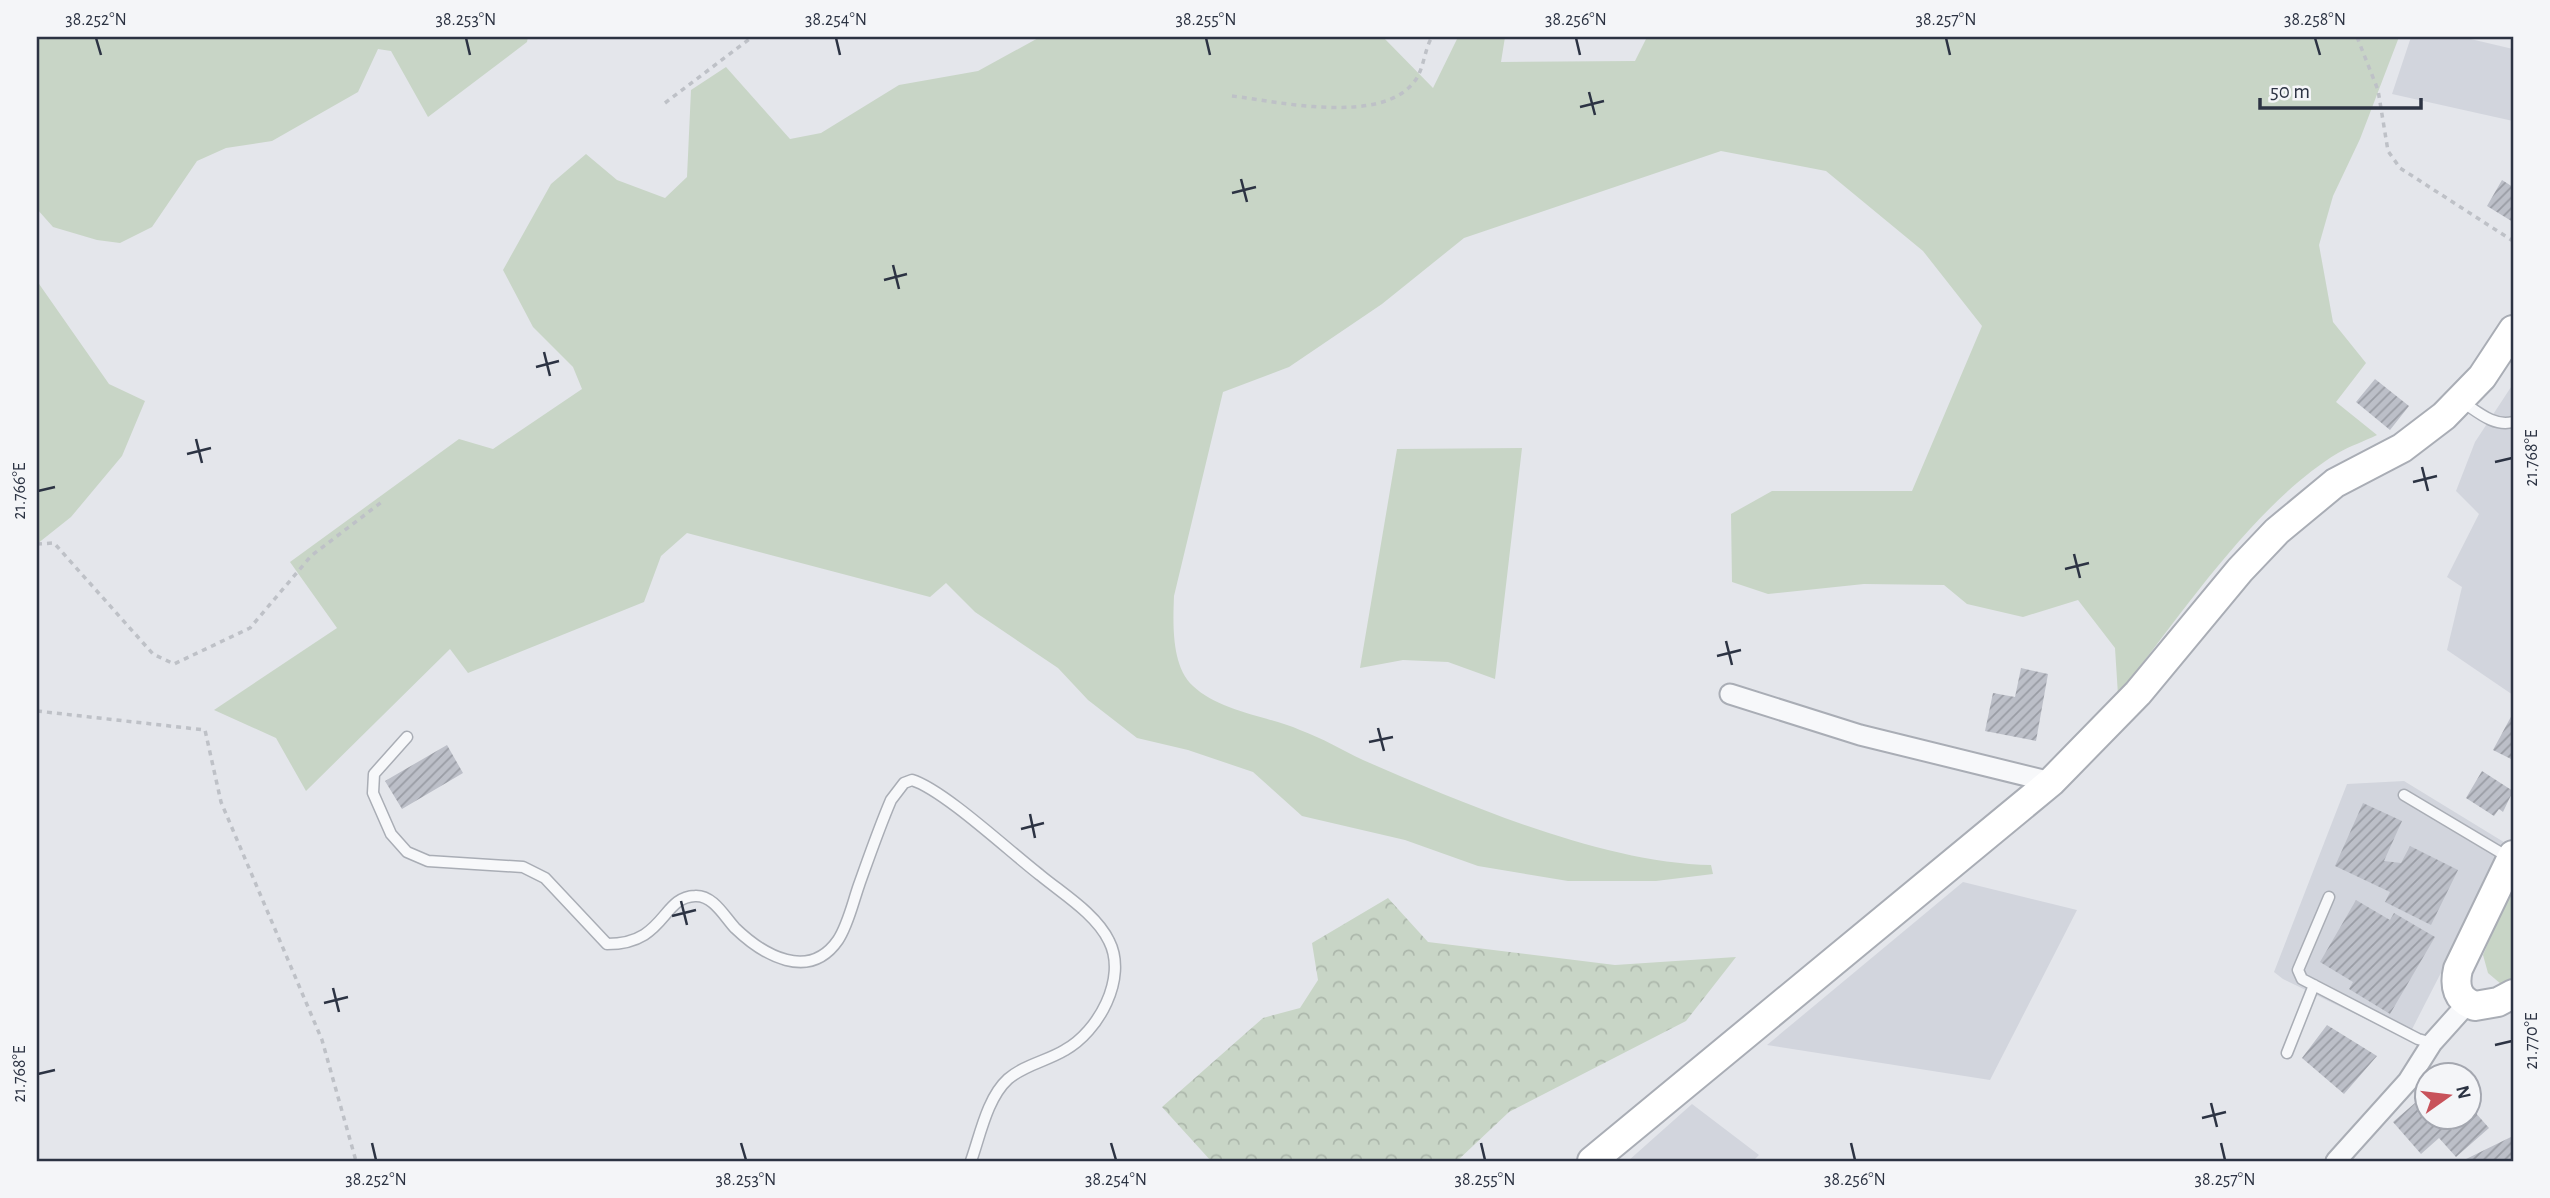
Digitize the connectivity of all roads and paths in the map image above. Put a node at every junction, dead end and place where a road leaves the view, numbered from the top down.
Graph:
1 (752, 37) edge
2 (1432, 37) edge
3 (2357, 37) edge
4 (1232, 96) dead end
5 (664, 103) dead end
6 (2513, 241) edge
7 (2513, 330) edge
8 (2461, 401) junction
9 (2513, 422) edge
10 (383, 501) dead end
11 (37, 544) edge
12 (1730, 694) dead end
13 (37, 711) edge
14 (407, 737) dead end
15 (2051, 782) junction
16 (2404, 795) dead end
17 (2512, 857) edge
18 (2329, 897) dead end
19 (2314, 985) junction
20 (2513, 994) edge
21 (2467, 1003) junction
22 (2432, 1043) junction
23 (2287, 1052) dead end
24 (356, 1161) edge
25 (971, 1161) edge
26 (1592, 1161) edge
27 (2336, 1161) edge

1 - 5 path
2 - 4 path
3 - 6 path
7 - 8 street
8 - 9 lane
8 - 15 street
10 - 11 path
12 - 15 street
13 - 24 path
14 - 25 lane
15 - 26 street
16 - 17 lane
17 - 21 street
18 - 19 lane
19 - 22 lane
19 - 23 lane
20 - 21 street
21 - 22 street
22 - 27 street

